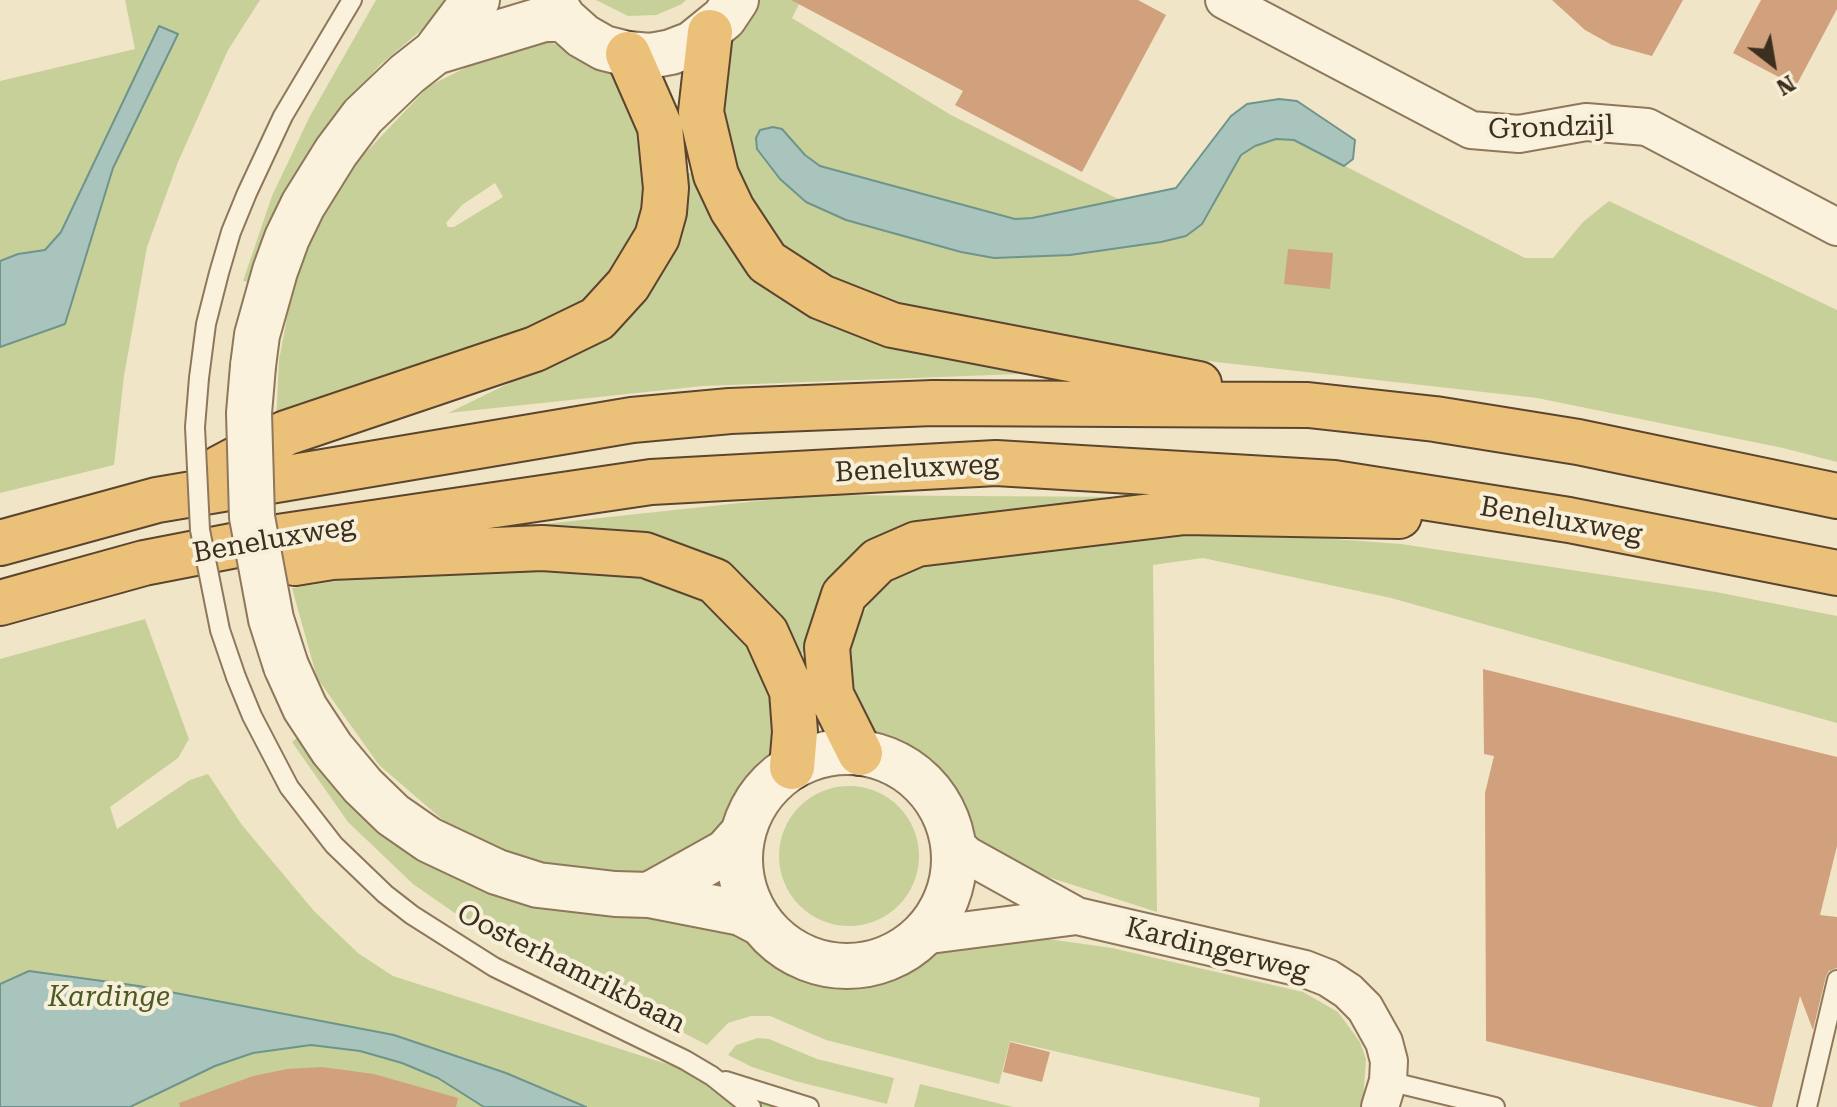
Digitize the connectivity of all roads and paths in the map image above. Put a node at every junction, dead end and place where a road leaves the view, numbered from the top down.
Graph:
1 (352, 0) edge
2 (477, 0) edge
3 (1224, 0) edge
4 (558, 10) edge
5 (723, 16) edge
6 (435, 52) junction
7 (628, 54) junction
8 (1837, 227) edge
9 (1308, 405) junction
10 (1837, 496) edge
11 (157, 500) junction
12 (1569, 520) junction
13 (0, 543) edge
14 (1837, 573) edge
15 (8, 602) edge
16 (860, 753) junction
17 (792, 767) junction
18 (742, 834) junction
19 (954, 843) junction
20 (649, 895) junction
21 (1077, 916) junction
22 (762, 924) junction
23 (922, 936) junction
24 (1837, 980) edge
25 (712, 1076) junction
26 (1384, 1094) edge
27 (737, 1107) edge
28 (751, 1107) edge
29 (809, 1107) edge
30 (1495, 1107) edge
31 (1807, 1107) edge

1 - 25 lane, Oosterhamrikbaan, bridge
2 - 6 street
3 - 8 street, Grondzijl
4 - 6 street
4 - 7 street
5 - 7 street
5 - 9 highway
6 - 20 street, bridge
7 - 11 highway
9 - 10 highway, Beneluxweg
9 - 11 highway, Beneluxweg
11 - 13 highway, Beneluxweg
12 - 14 highway, Beneluxweg
12 - 15 highway, Beneluxweg
12 - 16 highway
15 - 17 highway
16 - 17 street
16 - 19 street
17 - 18 street
18 - 20 street
18 - 22 street
19 - 21 street, Kardingerweg
19 - 23 street
20 - 22 street
21 - 23 street, Kardingerweg
21 - 26 street, Kardingerweg
22 - 23 street
24 - 31 lane
25 - 27 lane
25 - 28 lane
25 - 29 lane
26 - 30 lane, Kardingerweg

